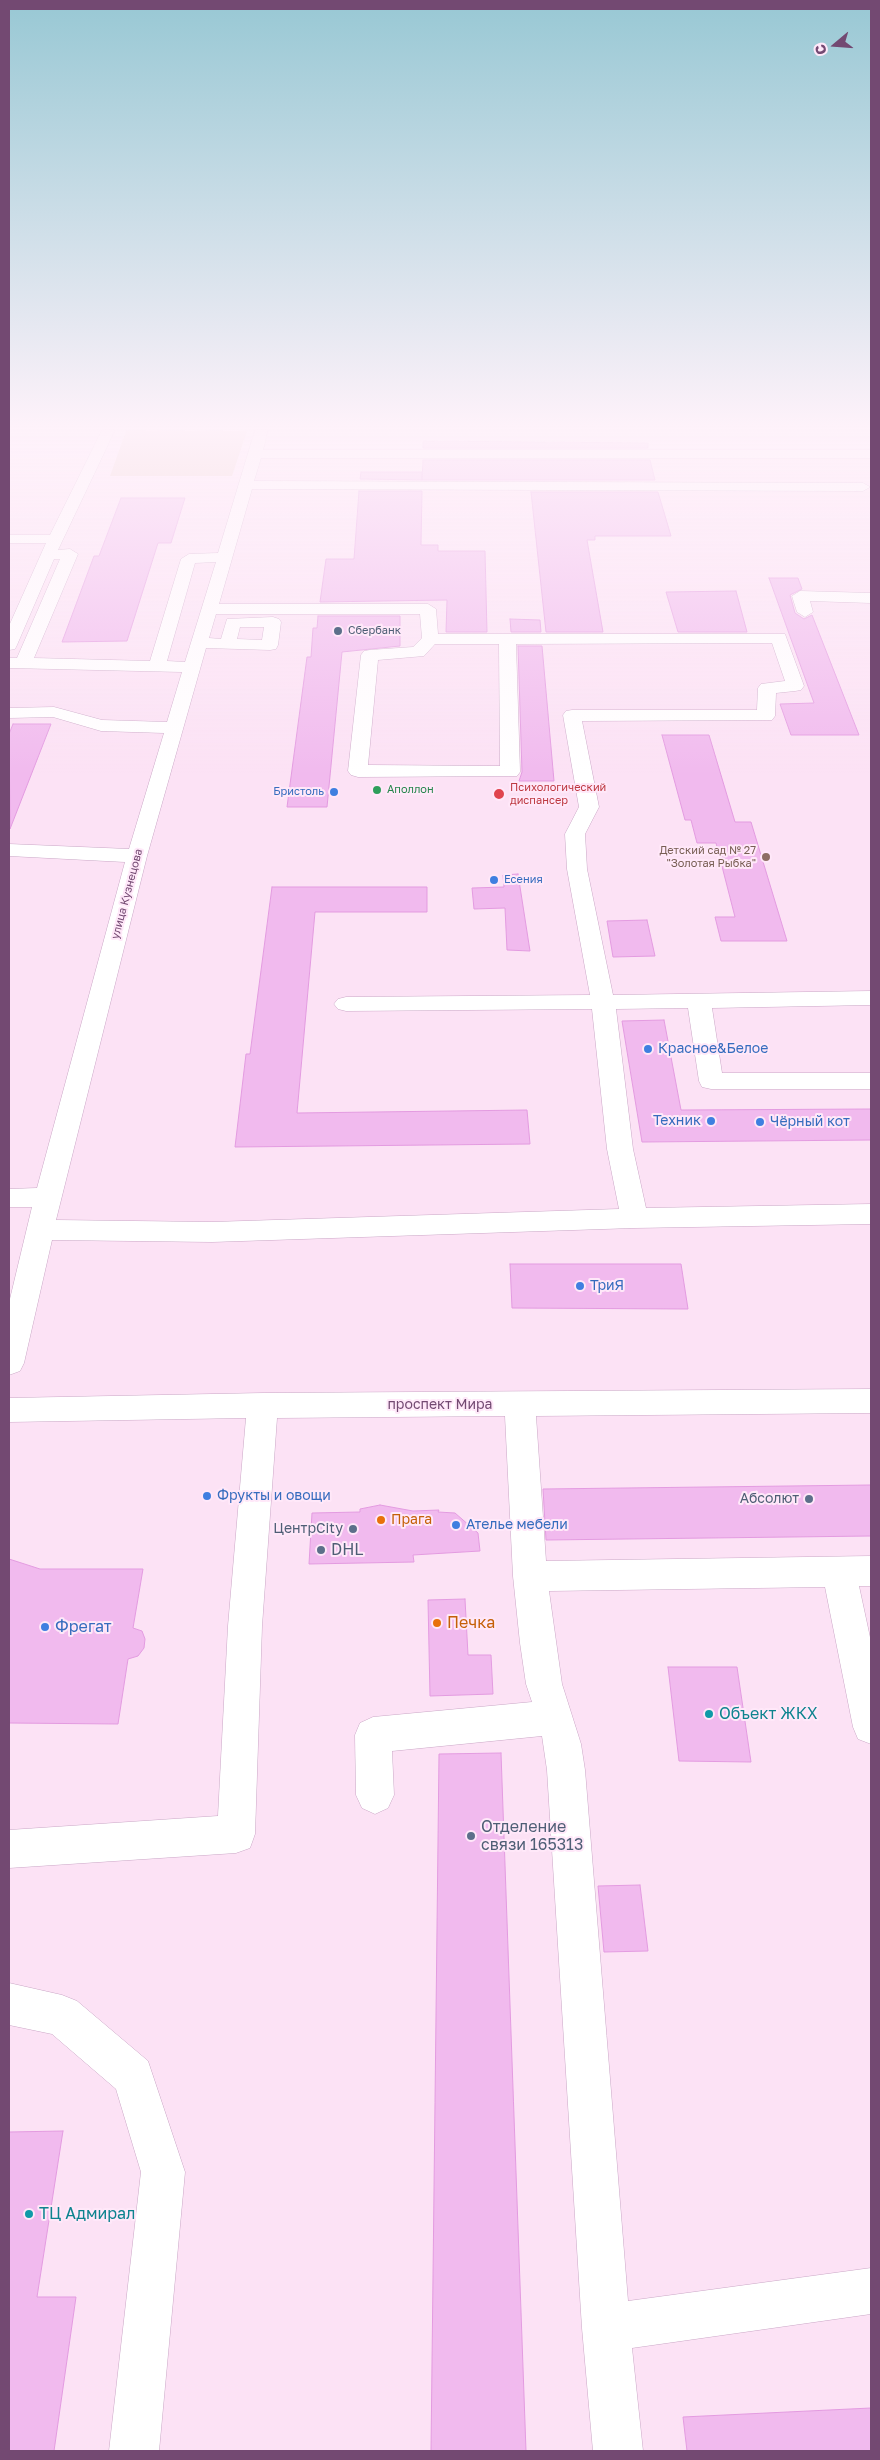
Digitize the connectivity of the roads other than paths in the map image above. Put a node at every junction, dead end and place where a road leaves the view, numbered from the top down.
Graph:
1 (52, 545) edge
2 (229, 545) edge
3 (48, 555) junction
4 (226, 557) junction
5 (871, 598) edge
6 (210, 610) junction
7 (805, 612) dead end
8 (507, 638) junction
9 (430, 639) junction
10 (200, 643) junction
11 (228, 644) dead end
12 (9, 646) edge
13 (16, 663) edge
14 (156, 665) junction
15 (194, 666) junction
16 (9, 713) edge
17 (175, 728) junction
18 (9, 850) edge
19 (137, 856) junction
20 (871, 998) edge
21 (603, 1001) junction
22 (699, 1001) junction
23 (346, 1004) dead end
24 (871, 1081) edge
25 (48, 1197) junction
26 (9, 1198) edge
27 (871, 1214) edge
28 (634, 1218) junction
29 (42, 1230) junction
30 (9, 1363) edge
31 (871, 1401) edge
32 (263, 1405) junction
33 (520, 1405) junction
34 (9, 1410) edge
35 (855, 1570) edge
36 (530, 1576) junction
37 (555, 1717) junction
38 (871, 1727) edge
39 (375, 1795) dead end
40 (9, 1849) edge
41 (9, 2004) edge
42 (871, 2292) edge
43 (606, 2328) junction
44 (134, 2451) edge
45 (618, 2451) edge

1 - 3 street
2 - 4 street, улица Кузнецова
3 - 12 street
3 - 13 street
4 - 6 street, улица Кузнецова
4 - 14 street
5 - 7 street
6 - 9 street
6 - 10 street, улица Кузнецова
8 - 9 street
8 - 9 street
8 - 21 street
10 - 11 street
10 - 15 street, улица Кузнецова
13 - 14 street
14 - 15 street
15 - 17 street, улица Кузнецова
16 - 17 street
17 - 19 street, улица Кузнецова
18 - 19 street
19 - 25 street, улица Кузнецова
20 - 22 street
21 - 22 street
21 - 23 street
21 - 28 street
22 - 24 street
25 - 26 street
25 - 29 street, улица Кузнецова
27 - 28 street
28 - 29 street
29 - 30 street, улица Кузнецова
31 - 33 street, проспект Мира
32 - 33 street, проспект Мира
32 - 34 street, проспект Мира
32 - 40 street
33 - 36 street
35 - 36 street
35 - 38 street
36 - 37 street
37 - 39 street
37 - 43 street
41 - 44 street
42 - 43 street
43 - 45 street

